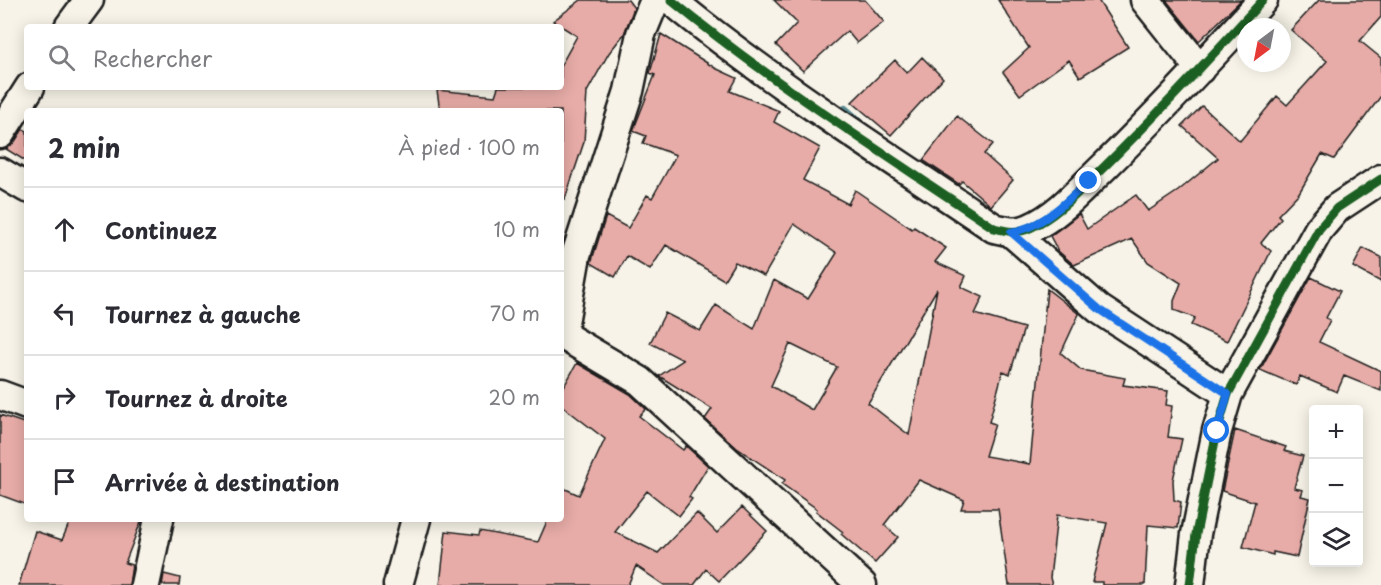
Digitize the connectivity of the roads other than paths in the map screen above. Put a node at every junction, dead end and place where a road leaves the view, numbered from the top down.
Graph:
1 (89, 0) edge
2 (655, 0) edge
3 (671, 0) edge
4 (1145, 0) edge
5 (1263, 0) edge
6 (71, 24) edge
7 (1200, 69) junction
8 (28, 90) edge
9 (0, 134) edge
10 (0, 172) edge
11 (1381, 179) edge
12 (24, 186) edge
13 (1011, 232) junction
14 (564, 318) edge
15 (564, 336) edge
16 (1228, 394) junction
17 (0, 395) edge
18 (24, 404) edge
19 (158, 522) edge
20 (415, 522) edge
21 (145, 585) edge
22 (398, 585) edge
23 (862, 585) edge
24 (1190, 585) edge

1 - 6 street
2 - 14 street
3 - 13 street
4 - 7 street
5 - 7 street
7 - 13 street
8 - 9 street
10 - 12 street
11 - 16 street
13 - 16 street
15 - 23 street
16 - 24 street
17 - 18 street
19 - 21 street
20 - 22 street

